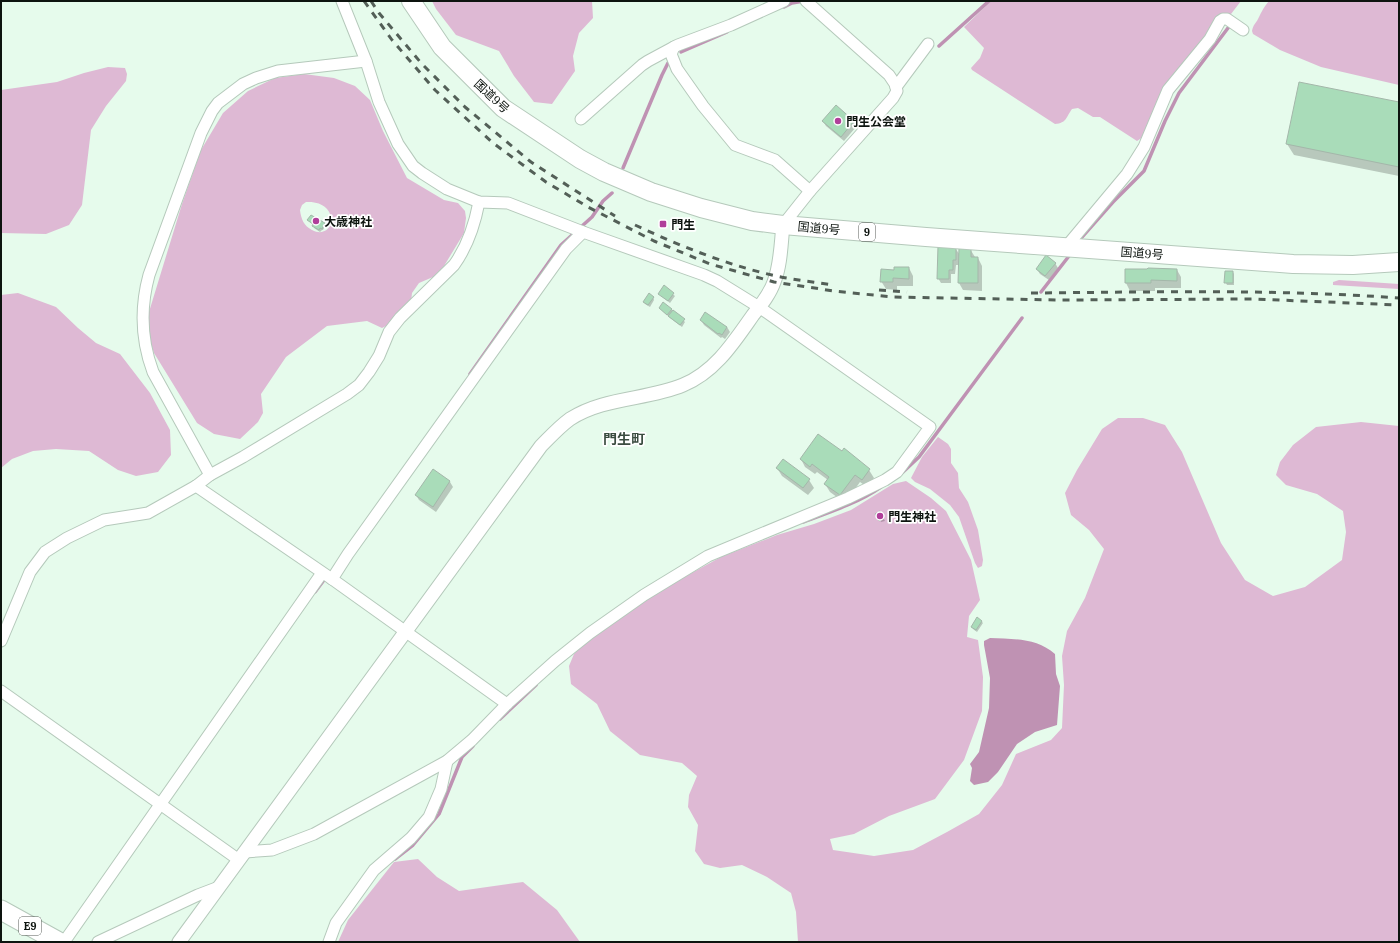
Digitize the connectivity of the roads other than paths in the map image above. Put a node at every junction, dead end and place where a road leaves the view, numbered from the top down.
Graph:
1 (342, 1) edge
2 (411, 1) edge
3 (784, 1) edge
4 (811, 3) edge
5 (1237, 26) dead end
6 (928, 44) dead end
7 (674, 47) junction
8 (366, 61) junction
9 (896, 88) junction
10 (581, 120) dead end
11 (810, 191) junction
12 (479, 202) junction
13 (783, 225) junction
14 (579, 230) junction
15 (1066, 247) junction
16 (1399, 262) edge
17 (759, 307) junction
18 (210, 475) junction
19 (196, 486) junction
20 (322, 573) junction
21 (332, 579) junction
22 (406, 632) junction
23 (1, 640) edge
24 (1, 691) edge
25 (507, 704) junction
26 (447, 761) junction
27 (160, 804) junction
28 (242, 856) junction
29 (219, 887) junction
30 (1, 910) edge
31 (60, 942) edge
32 (64, 942) edge
33 (98, 942) edge
34 (179, 942) edge
35 (329, 942) edge

1 - 8 street
2 - 13 highway, 国道9号 / 9
3 - 7 street
4 - 9 street
5 - 15 street
6 - 9 street
7 - 10 street
7 - 11 street
8 - 12 street
8 - 18 street
9 - 11 street
11 - 13 street
12 - 14 street
12 - 18 street
13 - 15 highway, 国道9号 / 9
13 - 17 street
14 - 17 street
14 - 21 street
15 - 16 highway, 国道9号 / 9
17 - 22 street
17 - 25 street
18 - 19 street
19 - 20 street
19 - 23 street
20 - 21 street
20 - 27 street
21 - 22 street
22 - 25 street
22 - 28 street
24 - 27 street
25 - 26 street
26 - 28 street
26 - 35 street
27 - 28 street
27 - 32 street
28 - 29 street
29 - 33 street
29 - 34 street
30 - 31 highway, E9

